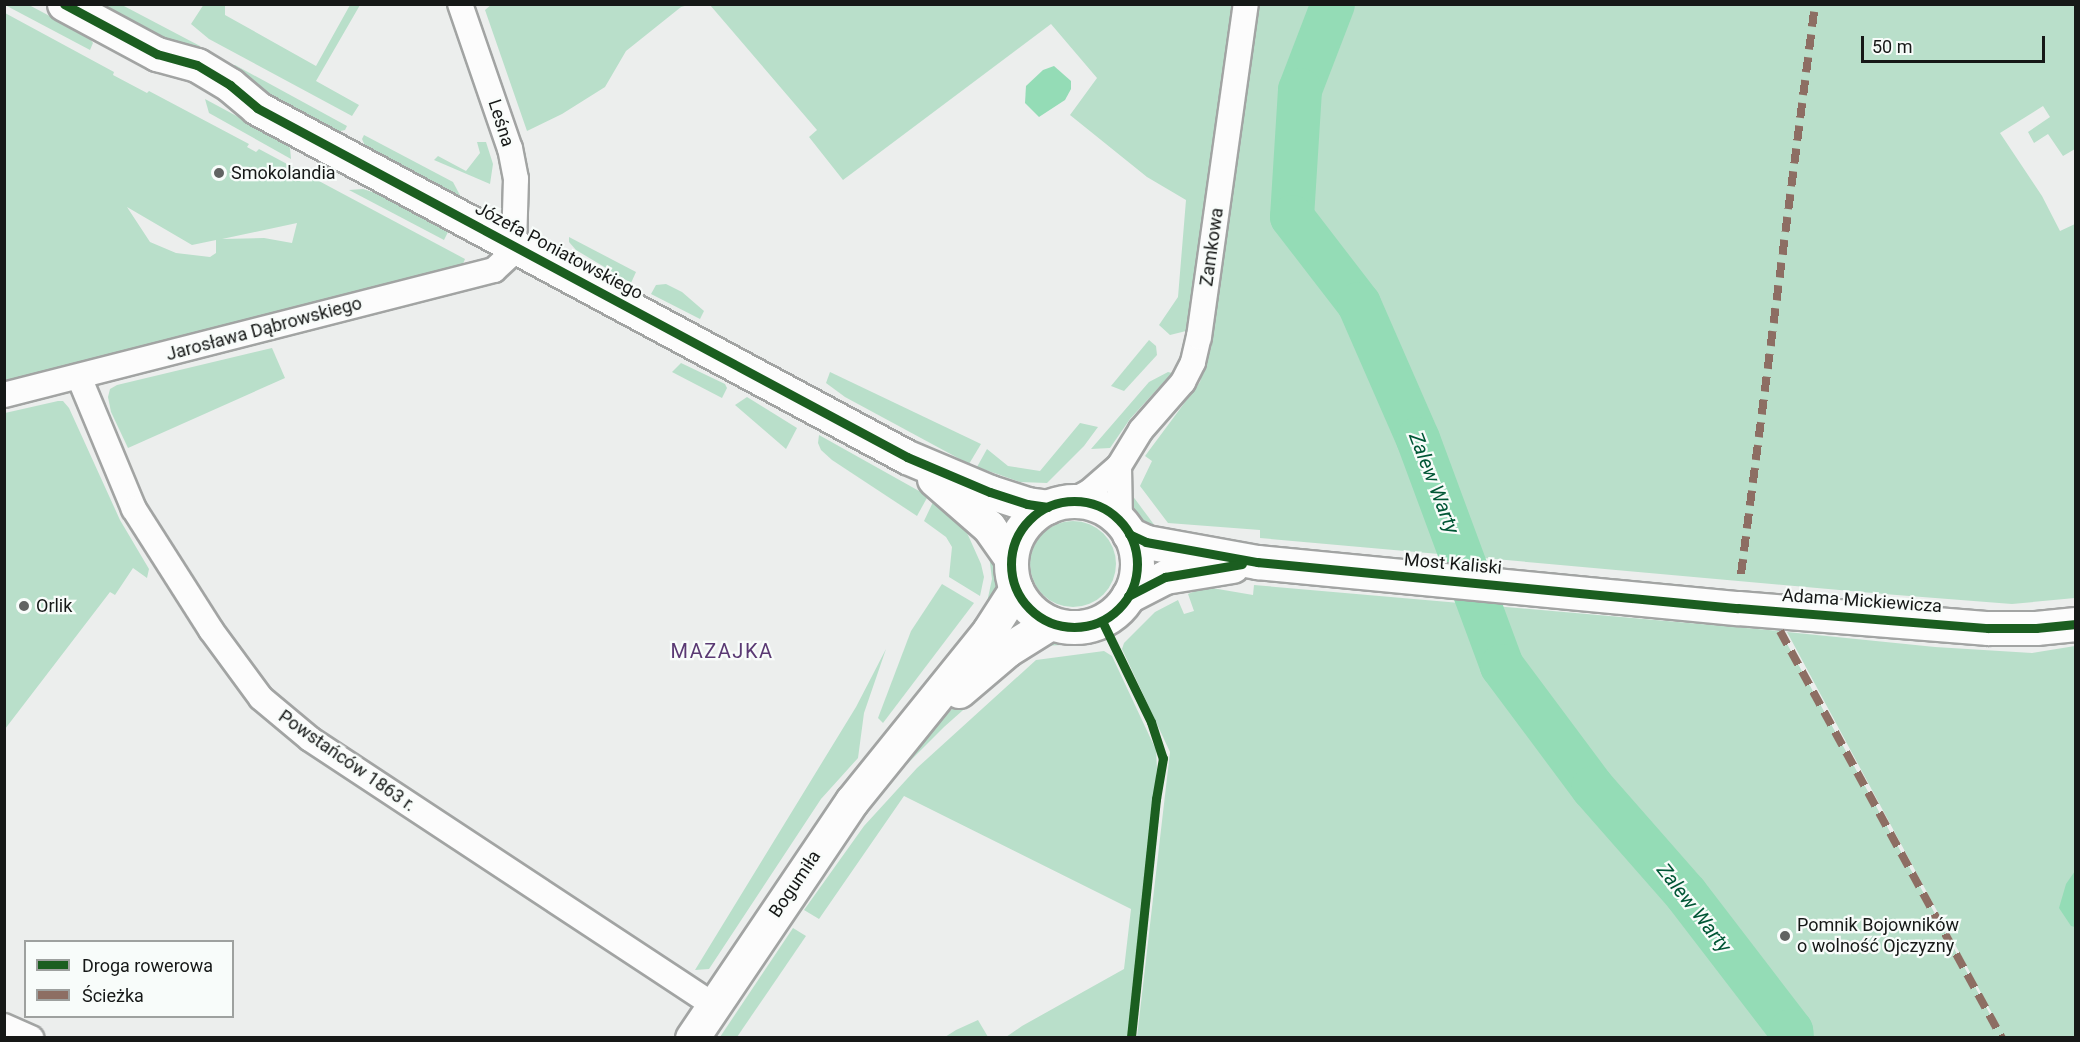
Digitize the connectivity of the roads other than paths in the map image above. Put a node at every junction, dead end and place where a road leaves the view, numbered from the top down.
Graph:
1 (64, 4) edge
2 (460, 4) edge
3 (1246, 4) edge
4 (514, 246) junction
5 (79, 377) junction
6 (4, 395) edge
7 (907, 457) junction
8 (1119, 466) junction
9 (1060, 504) junction
10 (1125, 528) junction
11 (1257, 562) junction
12 (1013, 574) junction
13 (1128, 596) junction
14 (1646, 598) joint
15 (1050, 623) junction
16 (2076, 624) edge
17 (905, 736) junction
18 (714, 1005) junction
19 (4, 1026) edge
20 (31, 1038) edge
21 (692, 1038) edge

1 - 4 street, Józefa Poniatowskiego
2 - 4 street, Leśna
3 - 8 street, Zamkowa
4 - 5 street, Jarosława Dąbrowskiego
4 - 7 street, Józefa Poniatowskiego
5 - 6 street, Jarosława Dąbrowskiego
5 - 18 street, Powstańców 1863 r.
7 - 9 street, Józefa Poniatowskiego
7 - 12 street, Józefa Poniatowskiego
8 - 9 street, Zamkowa
8 - 10 street
9 - 10 street
9 - 12 street
10 - 11 street
10 - 13 street
11 - 13 street
11 - 14 street, Most Kaliski
12 - 15 street
12 - 17 street, Bogumiła
13 - 15 street
14 - 16 street, Adama Mickiewicza
15 - 17 street, Bogumiła
17 - 18 street, Bogumiła
18 - 21 street, Bogumiła
19 - 20 street

